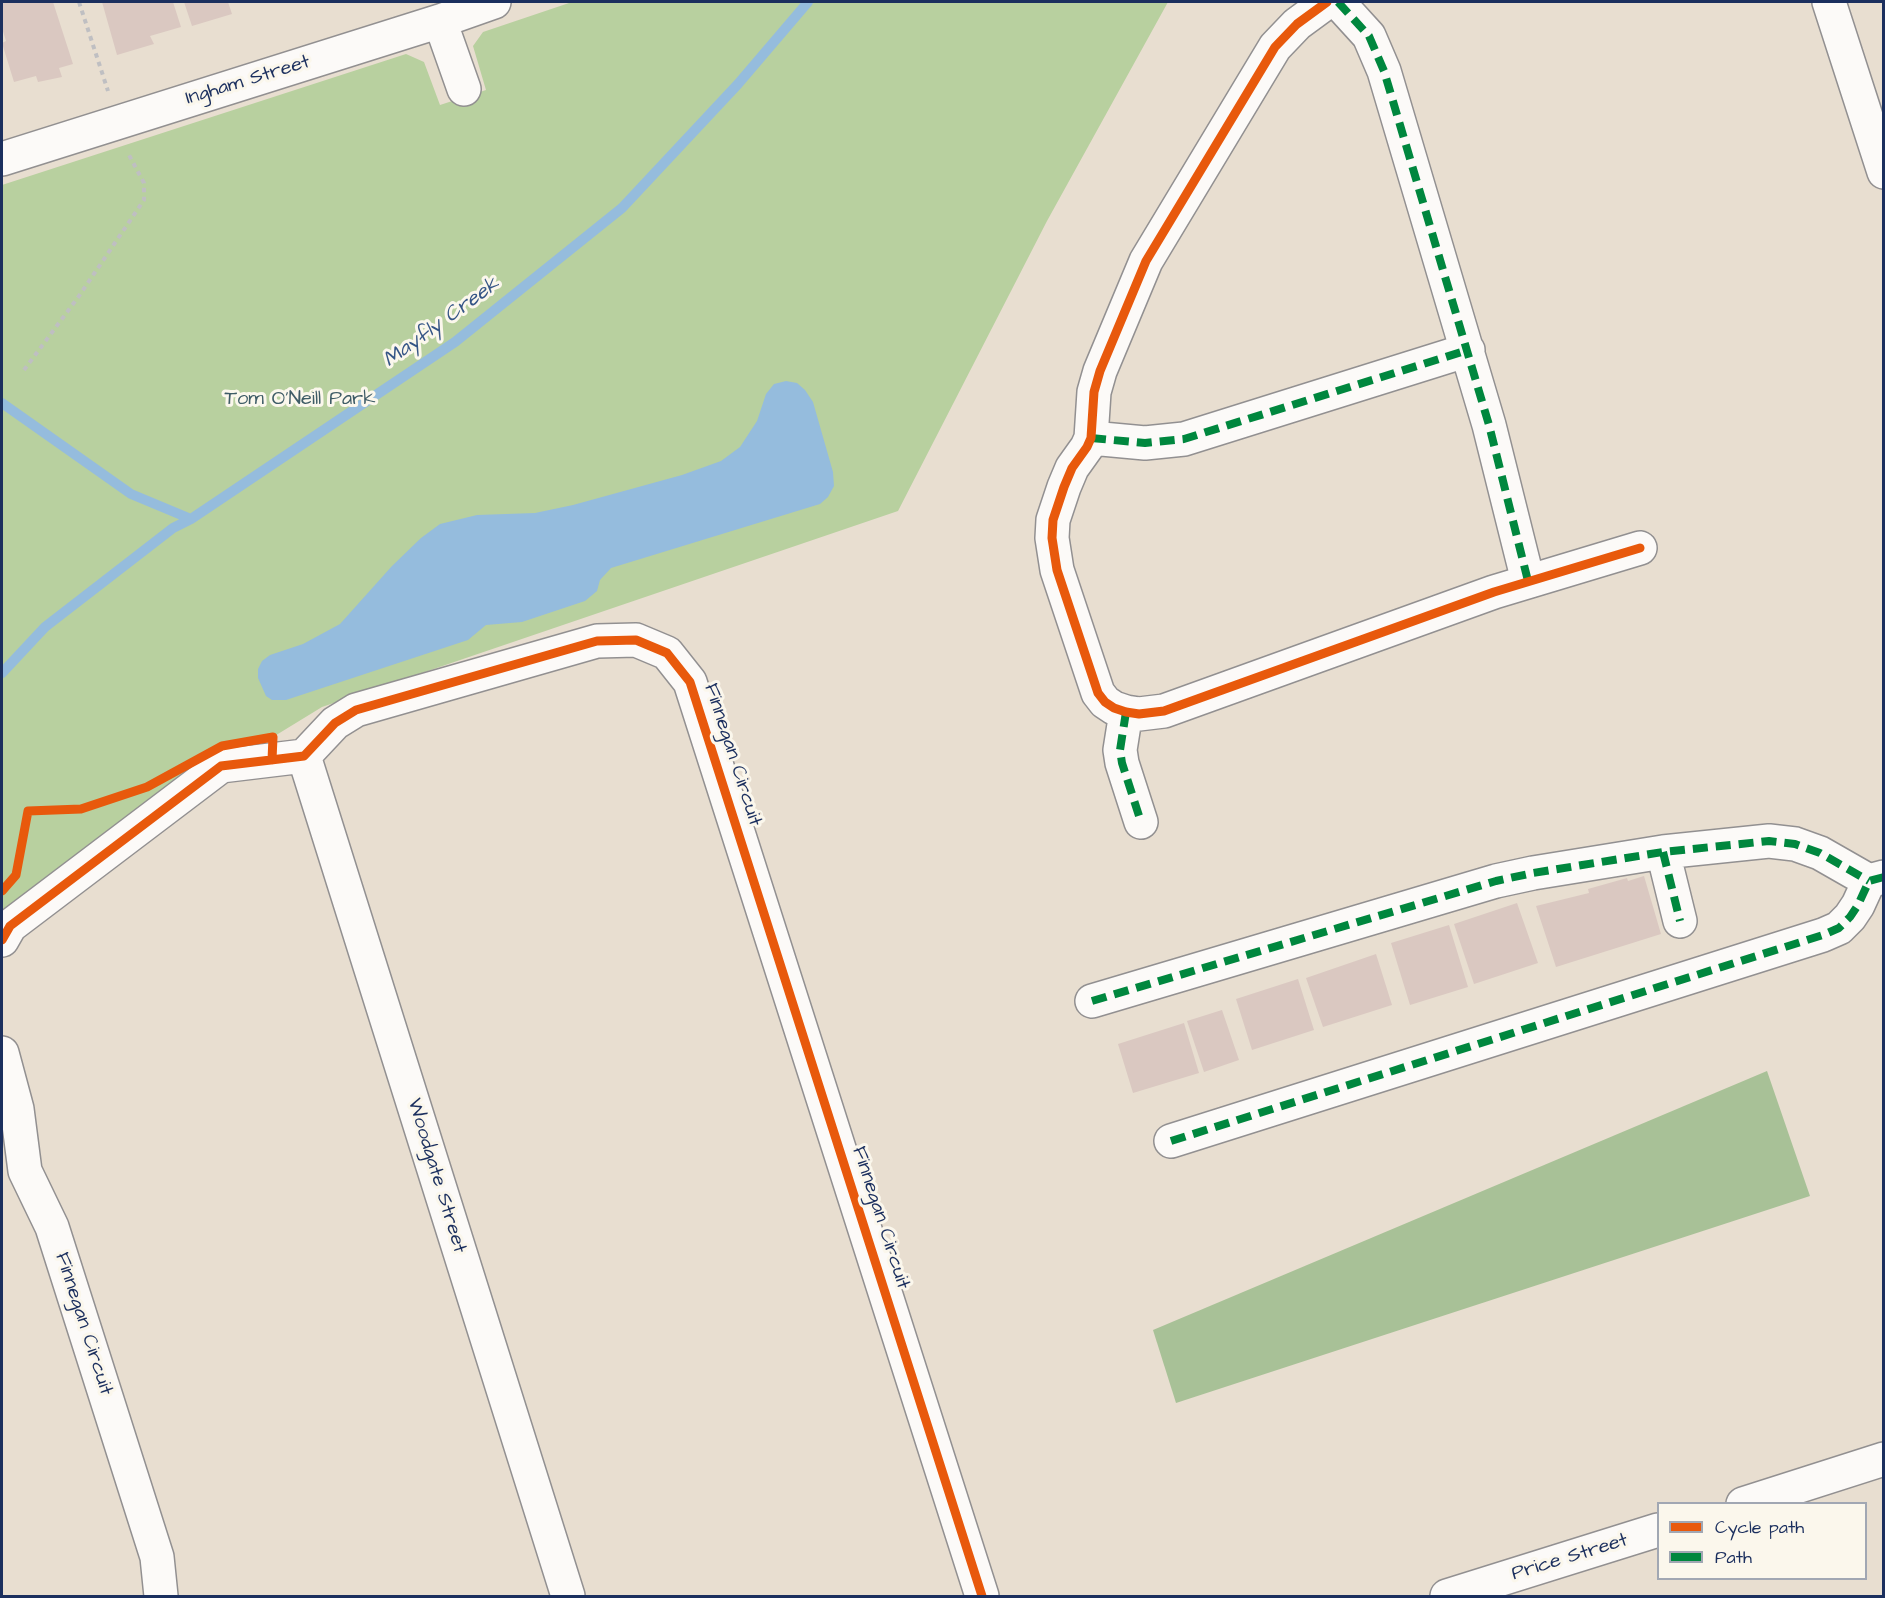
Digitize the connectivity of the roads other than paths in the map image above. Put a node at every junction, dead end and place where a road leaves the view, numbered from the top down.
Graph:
1 (494, 2) edge
2 (1327, 2) edge
3 (1338, 2) edge
4 (1829, 2) edge
5 (440, 21) junction
6 (464, 89) dead end
7 (2, 159) edge
8 (1884, 172) edge
9 (1468, 350) junction
10 (1091, 438) junction
11 (1640, 548) dead end
12 (1528, 581) junction
13 (1126, 712) junction
14 (304, 756) junction
15 (1141, 822) dead end
16 (1663, 852) junction
17 (1876, 879) edge
18 (1680, 921) dead end
19 (2, 940) edge
20 (1092, 1000) dead end
21 (2, 1053) edge
22 (1171, 1141) dead end
23 (13, 1174) edge
24 (1884, 1459) edge
25 (1746, 1502) edge
26 (1657, 1531) edge
27 (161, 1596) edge
28 (568, 1596) edge
29 (982, 1596) edge
30 (1447, 1596) edge

1 - 5 street, Ingham Street
2 - 10 street
3 - 9 street
4 - 8 street
5 - 6 street
5 - 7 street, Ingham Street
9 - 10 street
9 - 12 street
10 - 13 street
11 - 12 street
12 - 13 street
13 - 15 street
14 - 19 street
14 - 28 street, Woodgate Street
14 - 29 street, Finnegan Circuit
16 - 17 street
16 - 18 street
16 - 20 street
17 - 22 street
21 - 23 street, Finnegan Circuit
23 - 27 street, Finnegan Circuit
24 - 25 street
26 - 30 street, Price Street

